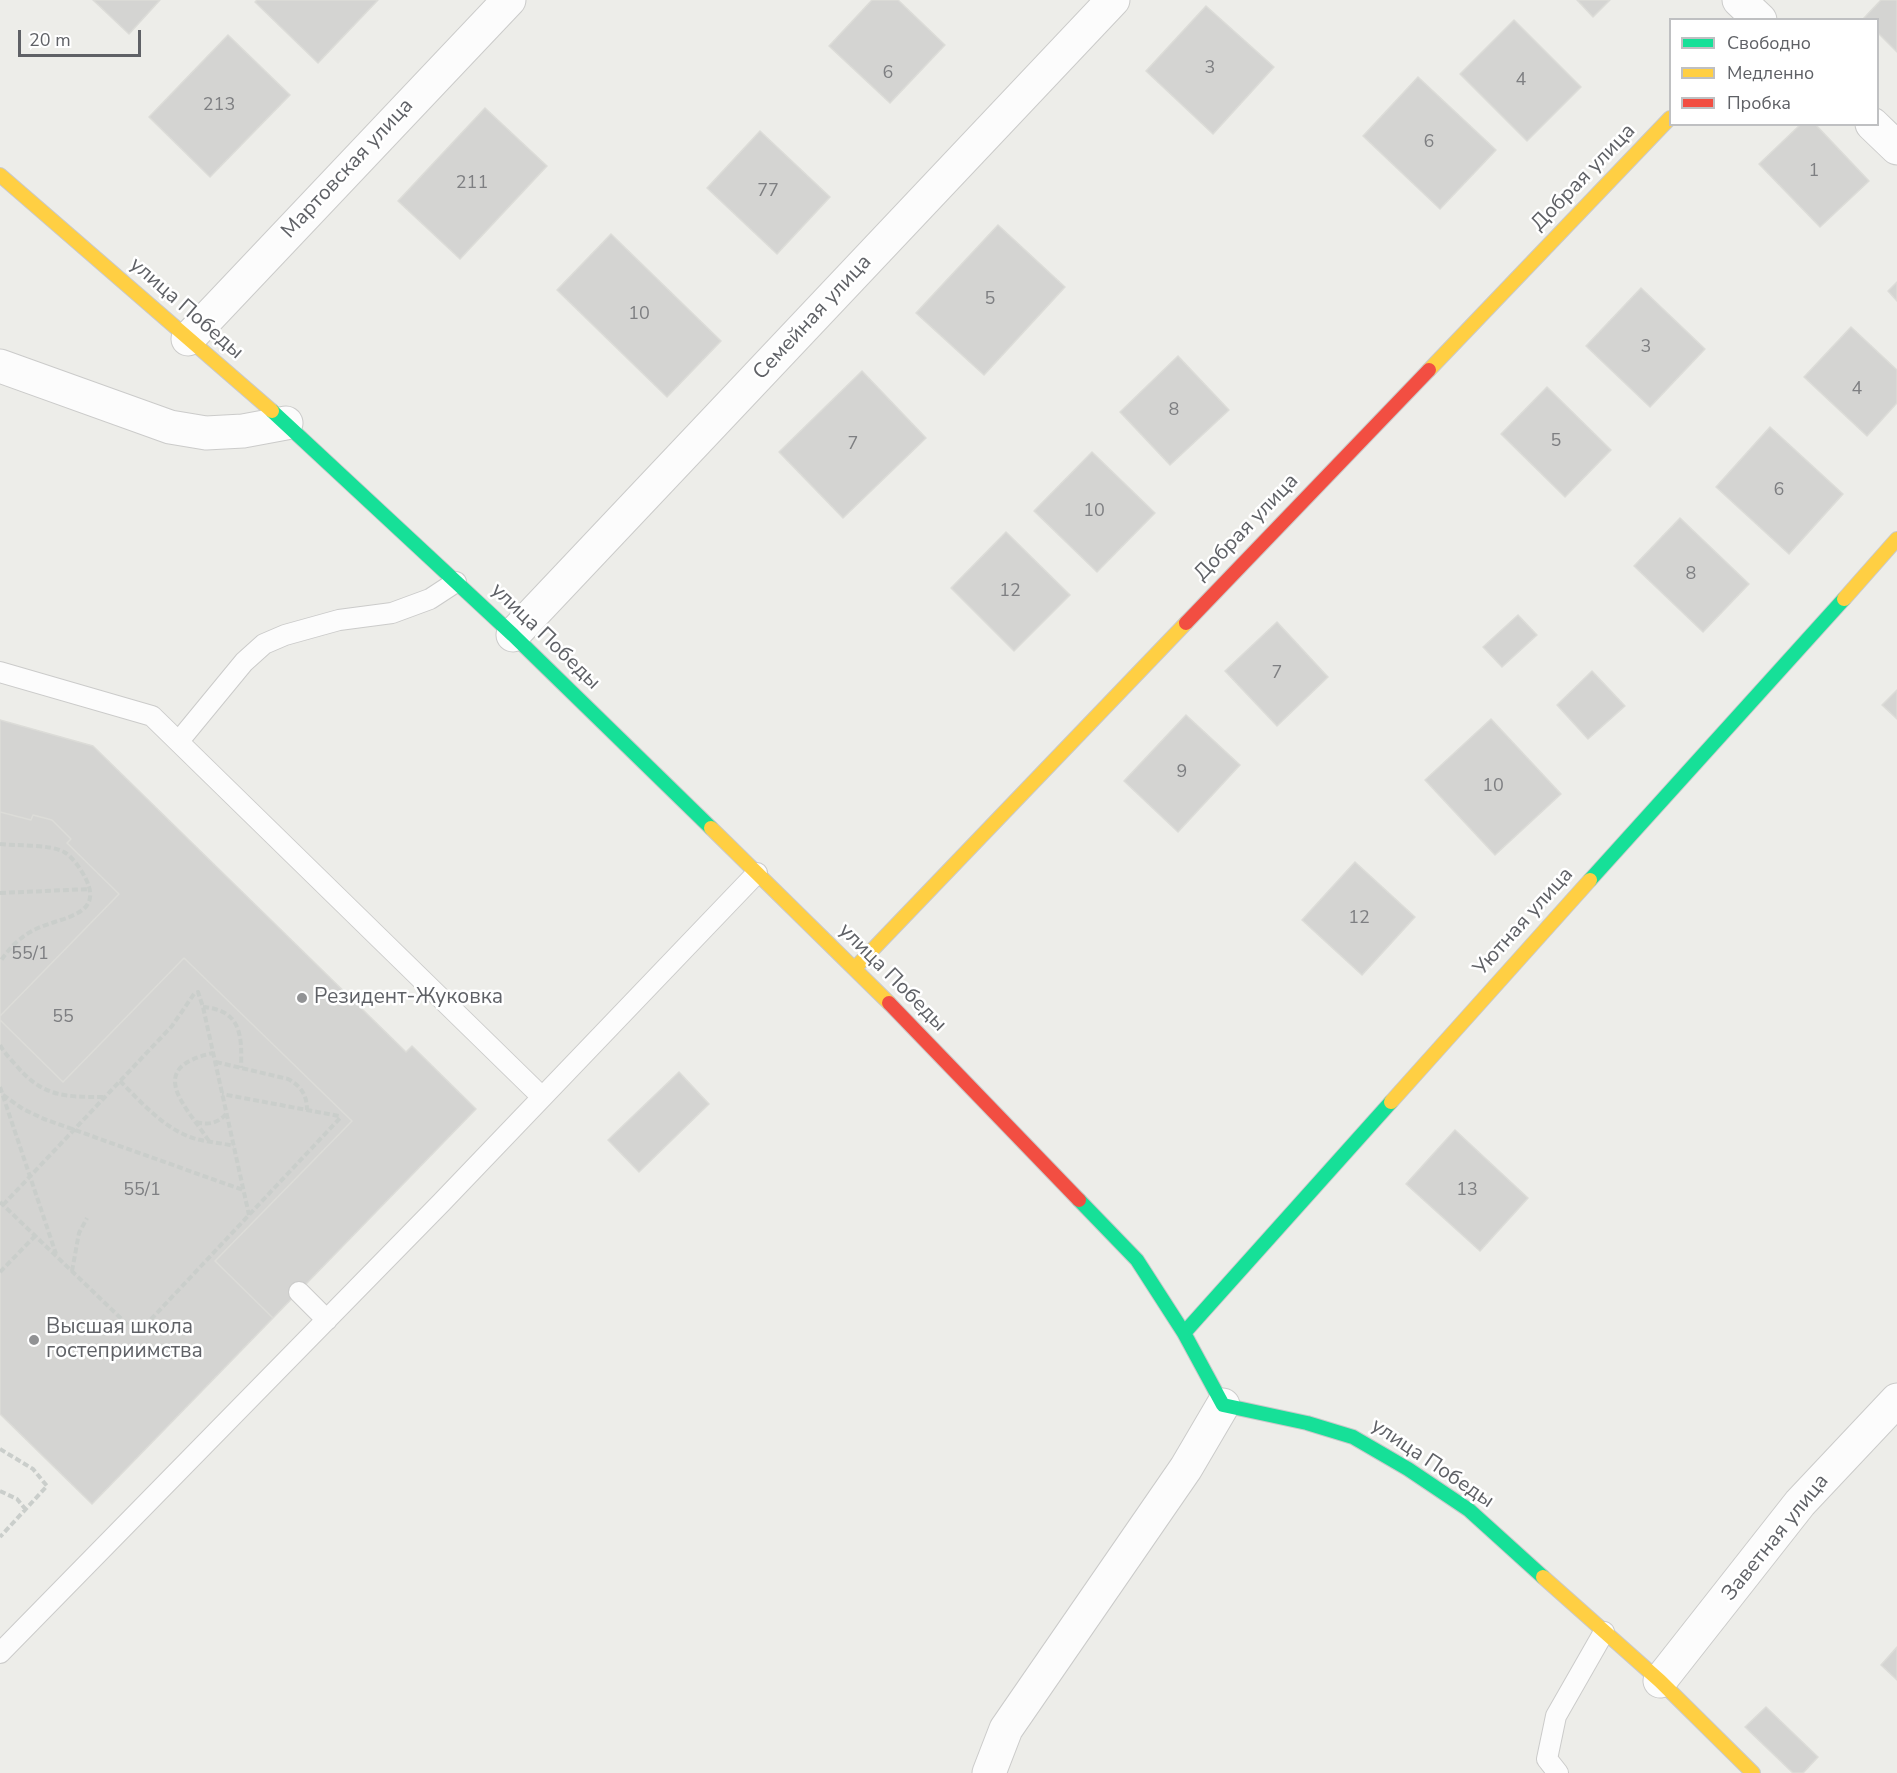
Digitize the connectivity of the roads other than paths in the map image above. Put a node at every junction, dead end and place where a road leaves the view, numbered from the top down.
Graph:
1 (509, 0) edge
2 (1113, 0) edge
3 (1739, 0) edge
4 (1758, 18) edge
5 (1669, 119) edge
6 (1874, 126) edge
7 (1897, 148) edge
8 (0, 175) edge
9 (188, 339) junction
10 (0, 366) edge
11 (286, 423) junction
12 (1897, 539) edge
13 (456, 582) junction
14 (513, 635) junction
15 (0, 672) edge
16 (179, 741) junction
17 (757, 873) junction
18 (855, 968) junction
19 (542, 1097) junction
20 (299, 1292) dead end
21 (327, 1320) junction
22 (1184, 1333) junction
23 (1897, 1400) edge
24 (1223, 1406) junction
25 (1604, 1632) junction
26 (0, 1653) edge
27 (1660, 1681) junction
28 (989, 1773) edge
29 (1558, 1773) edge
30 (1753, 1773) edge

1 - 9 street, Мартовская улица
2 - 14 street, Семейная улица
3 - 4 street
5 - 18 street, Добрая улица
6 - 7 street
8 - 9 street, улица Победы
9 - 11 street, улица Победы
10 - 11 street
11 - 13 street, улица Победы
12 - 22 street, Уютная улица
13 - 14 street, улица Победы
13 - 16 lane
14 - 17 street, улица Победы
15 - 16 lane
16 - 19 lane
17 - 18 street, улица Победы
17 - 19 lane
18 - 22 street, улица Победы
19 - 21 lane
20 - 21 lane
21 - 26 lane
22 - 24 street, улица Победы
23 - 27 street, Заветная улица
24 - 25 street, улица Победы
24 - 28 street
25 - 27 street, улица Победы
25 - 29 lane
27 - 30 street, улица Победы

